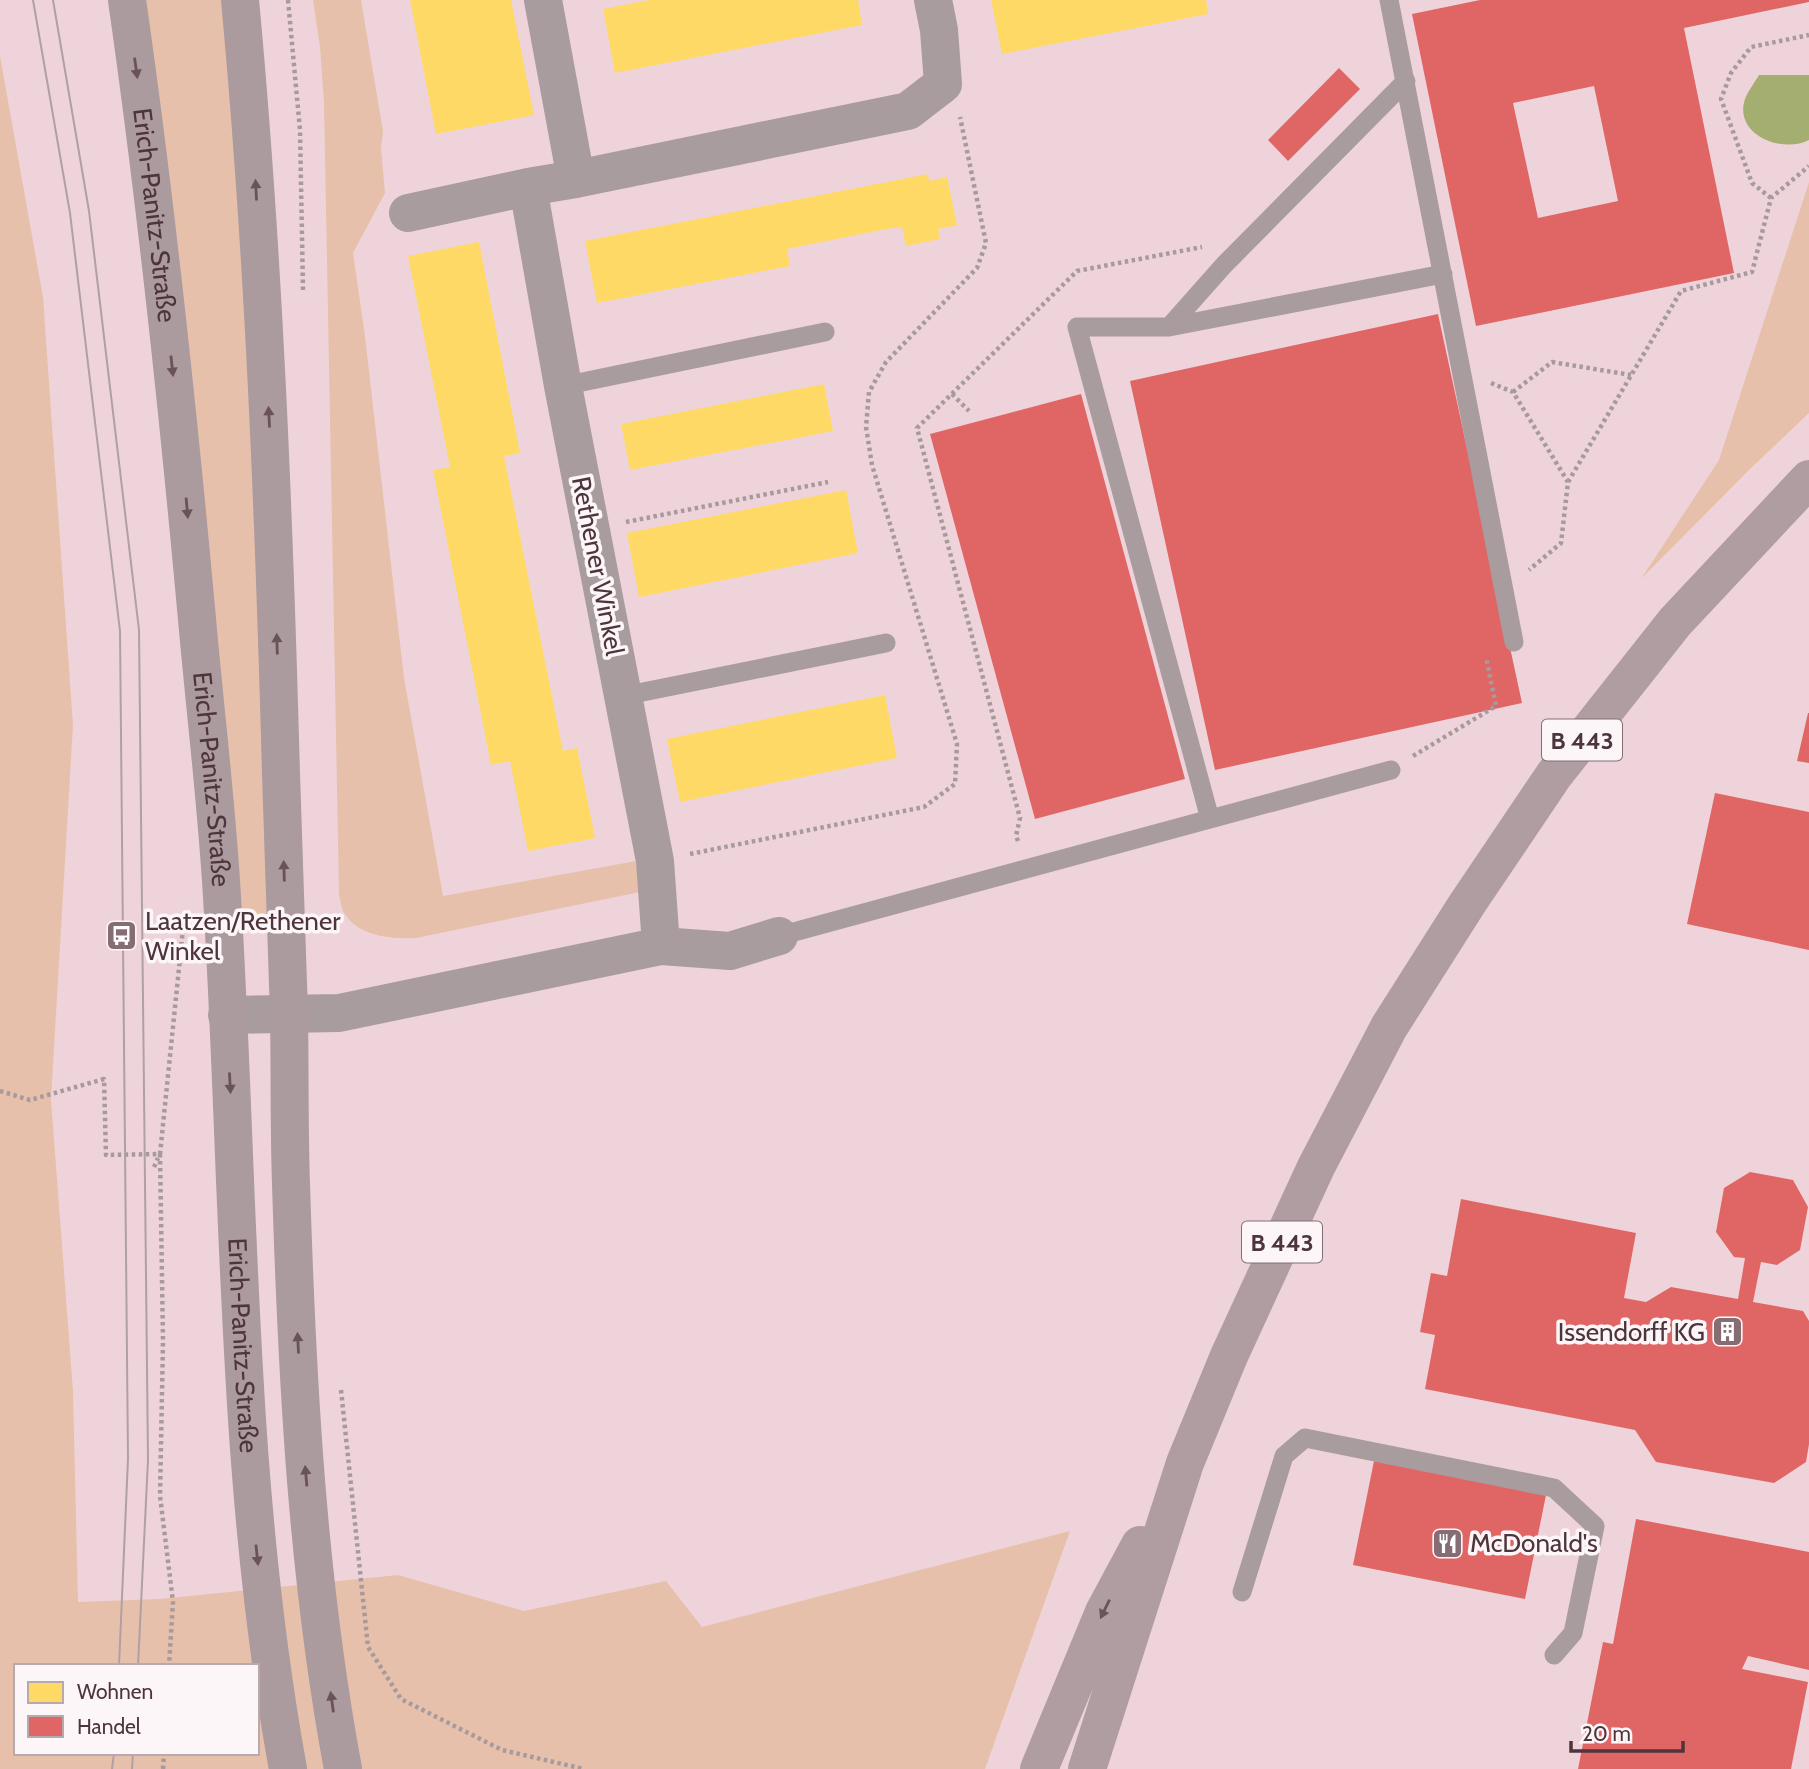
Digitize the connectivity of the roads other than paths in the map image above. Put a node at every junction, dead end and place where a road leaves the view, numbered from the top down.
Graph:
1 (127, 0) edge
2 (240, 0) edge
3 (543, 0) edge
4 (933, 0) edge
5 (1389, 0) edge
6 (1406, 81) junction
7 (576, 180) junction
8 (528, 187) junction
9 (408, 213) dead end
10 (1443, 274) junction
11 (1169, 327) junction
12 (825, 332) dead end
13 (563, 386) junction
14 (1809, 479) edge
15 (1514, 642) dead end
16 (886, 643) dead end
17 (624, 696) junction
18 (1391, 769) road end
19 (1210, 819) junction
20 (779, 936) joint
21 (661, 946) junction
22 (289, 1013) junction
23 (227, 1015) junction
24 (1185, 1463) junction
25 (1242, 1592) dead end
26 (1554, 1655) dead end
27 (288, 1769) edge
28 (343, 1769) edge
29 (1039, 1769) edge
30 (1087, 1769) edge

1 -> 23 main road, Erich-Panitz-Straße
22 -> 2 main road, Erich-Panitz-Straße
3 - 7 street
4 - 7 street
5 - 6 lane
6 - 10 lane
6 - 11 lane
7 - 8 street
8 - 9 street
8 - 13 street, Rethener Winkel
10 - 11 lane
10 - 15 lane
11 - 19 lane
12 - 13 lane
13 - 17 street, Rethener Winkel
14 - 24 main road, B 443
16 - 17 lane
17 - 21 street, Rethener Winkel
18 - 19 lane
19 - 20 lane
20 - 21 street
21 - 22 street
22 - 23 street
28 -> 22 main road, Erich-Panitz-Straße
23 -> 27 main road, Erich-Panitz-Straße
24 -> 29 main road
24 - 30 main road, B 443
25 - 26 lane

